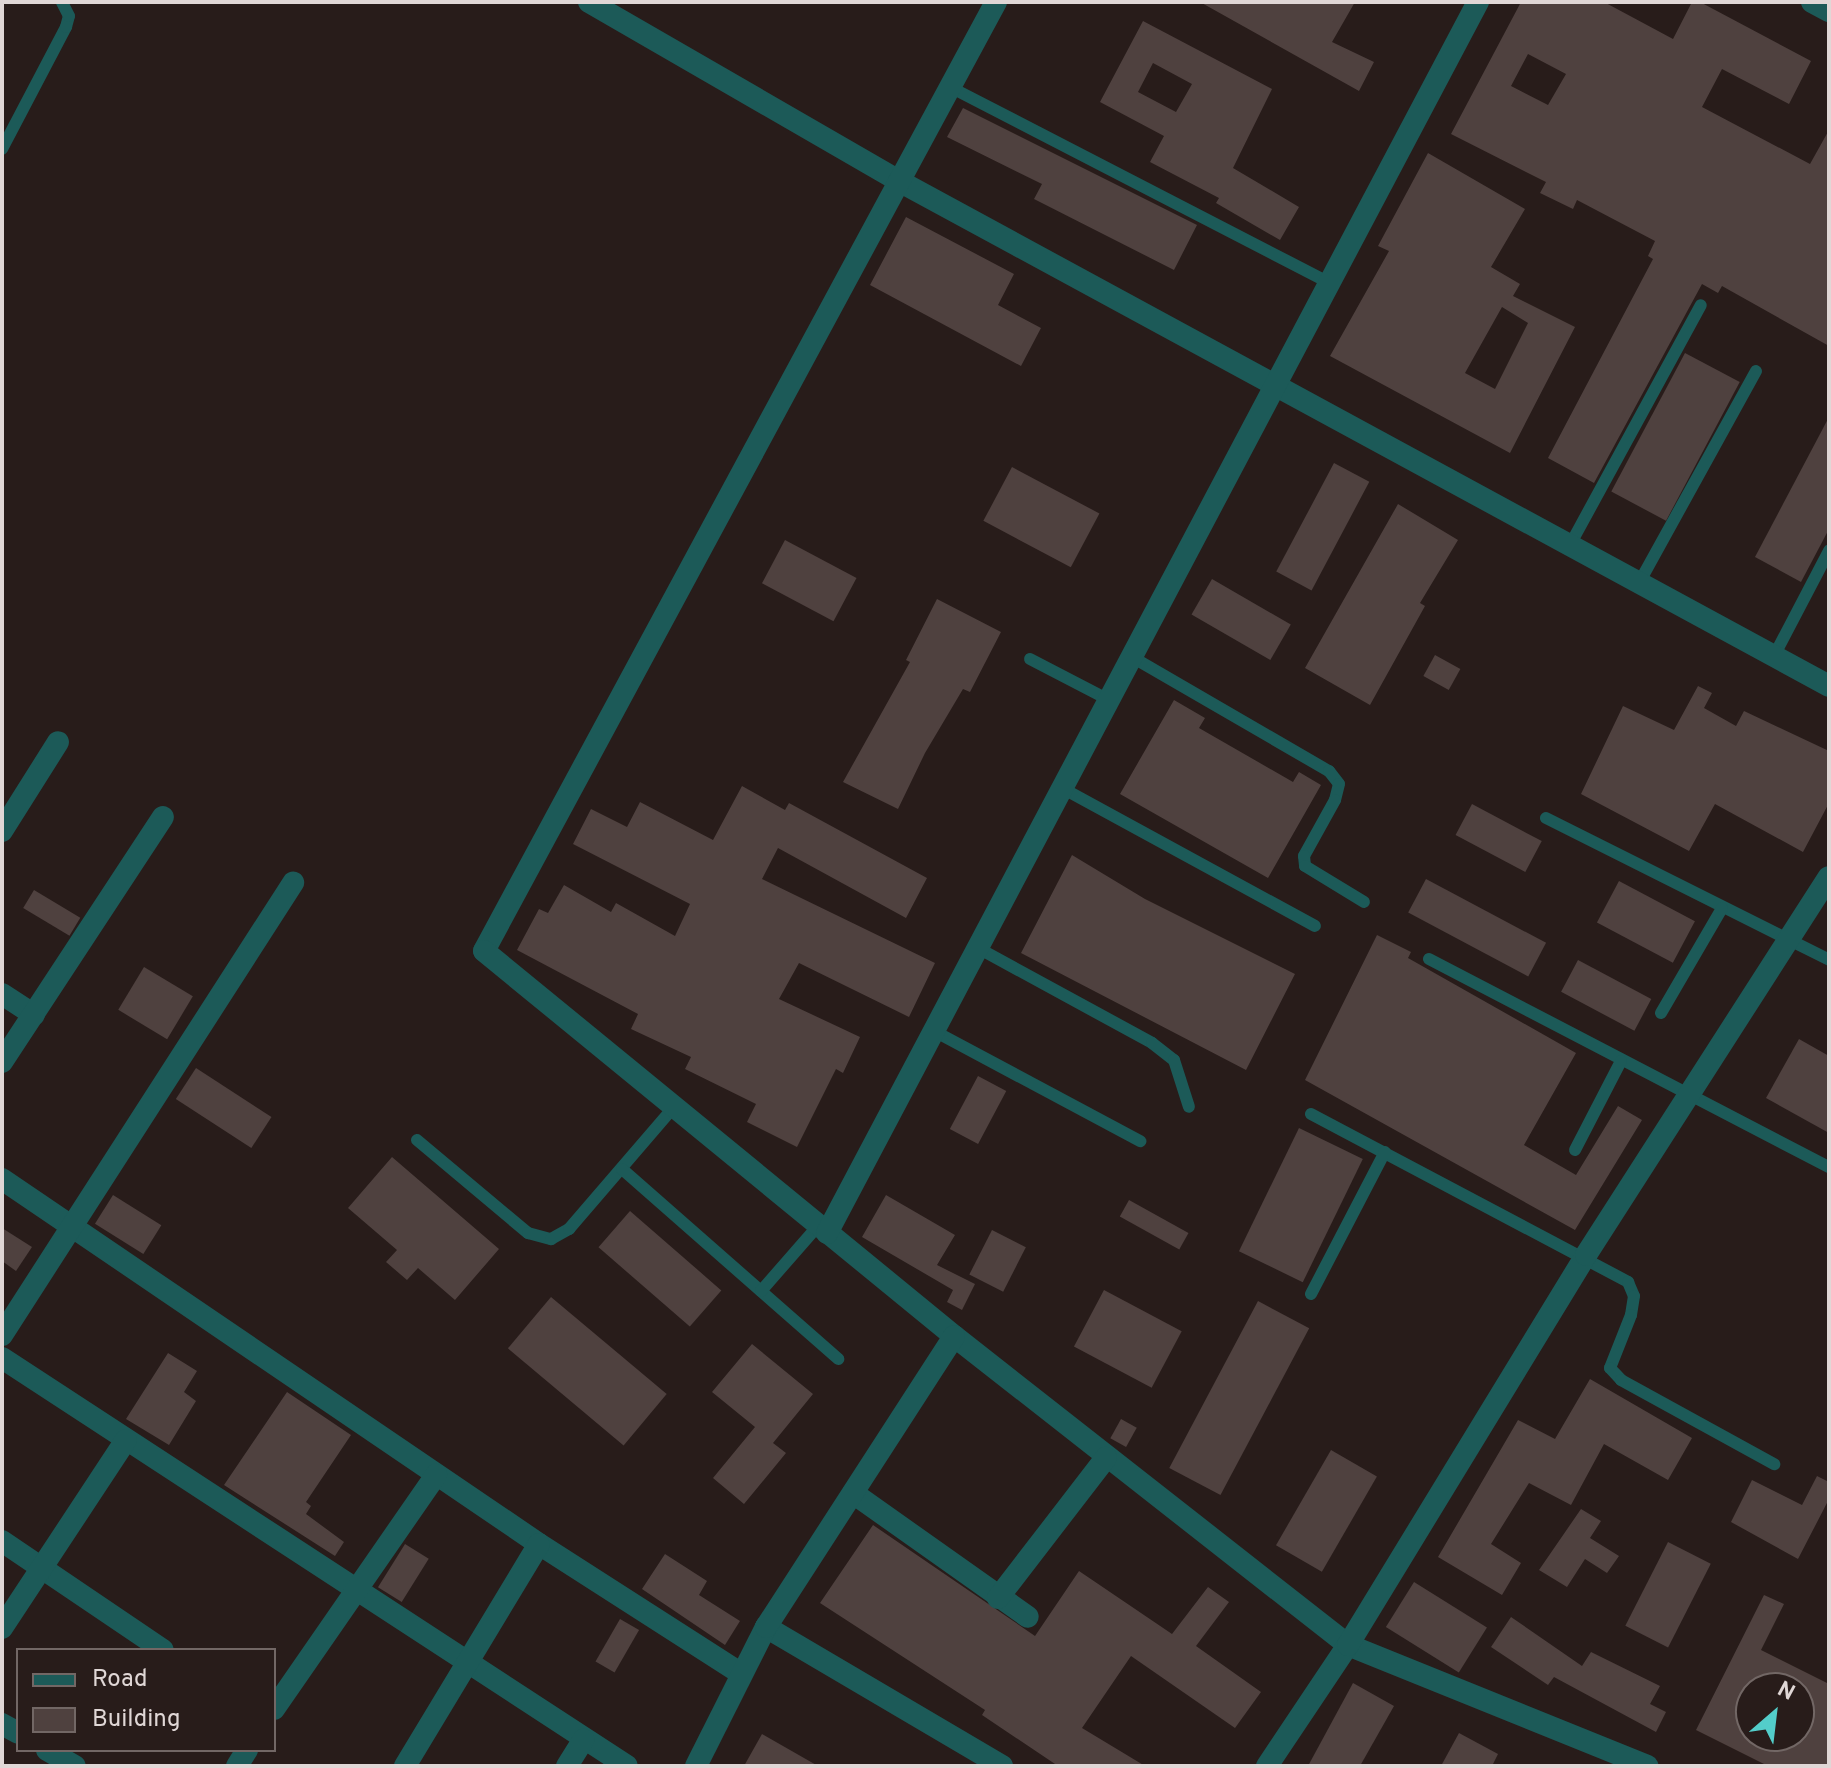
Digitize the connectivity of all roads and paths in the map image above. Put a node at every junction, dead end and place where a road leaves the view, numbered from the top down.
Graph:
1 (62, 2) edge
2 (589, 2) edge
3 (996, 2) edge
4 (1478, 2) edge
5 (1812, 2) edge
6 (1829, 11) edge
7 (950, 87) junction
8 (2, 149) edge
9 (899, 181) junction
10 (1329, 283) junction
11 (1701, 305) dead end
12 (1756, 371) dead end
13 (1275, 385) junction
14 (1570, 545) junction
15 (1829, 551) edge
16 (1639, 583) junction
17 (1774, 656) junction
18 (1132, 657) junction
19 (1030, 659) dead end
20 (1829, 686) edge
21 (1109, 700) junction
22 (58, 742) dead end
23 (1062, 788) junction
24 (163, 817) dead end
25 (1546, 818) dead end
26 (2, 831) edge
27 (1829, 877) edge
28 (293, 883) dead end
29 (1364, 902) dead end
30 (1722, 908) junction
31 (1315, 926) dead end
32 (1788, 940) junction
33 (978, 948) junction
34 (1429, 959) dead end
35 (1829, 960) edge
36 (2, 994) edge
37 (1661, 1013) dead end
38 (34, 1015) junction
39 (934, 1031) junction
40 (1621, 1061) junction
41 (2, 1062) edge
42 (1692, 1095) junction
43 (674, 1107) junction
44 (1189, 1107) dead end
45 (1311, 1114) dead end
46 (417, 1140) dead end
47 (1140, 1141) dead end
48 (1575, 1150) dead end
49 (1385, 1152) junction
50 (1829, 1167) edge
51 (622, 1169) junction
52 (2, 1179) edge
53 (68, 1228) junction
54 (822, 1230) junction
55 (1586, 1255) junction
56 (761, 1291) junction
57 (1311, 1294) dead end
58 (2, 1335) edge
59 (954, 1336) junction
60 (2, 1358) edge
61 (838, 1359) dead end
62 (126, 1440) junction
63 (1106, 1458) junction
64 (1774, 1464) dead end
65 (436, 1475) junction
66 (853, 1493) junction
67 (2, 1541) edge
68 (539, 1544) junction
69 (41, 1568) junction
70 (359, 1590) junction
71 (998, 1598) junction
72 (1028, 1617) dead end
73 (766, 1627) junction
74 (2, 1628) edge
75 (1348, 1645) junction
76 (160, 1648) edge
77 (469, 1663) junction
78 (740, 1673) junction
79 (276, 1706) edge
80 (583, 1740) junction
81 (50, 1752) edge
82 (75, 1766) edge
83 (405, 1766) edge
84 (567, 1766) edge
85 (627, 1766) edge
86 (696, 1766) edge
87 (1002, 1766) edge
88 (1267, 1766) edge
89 (1647, 1766) edge

1 - 8 lane
2 - 9 street
3 - 7 street
4 - 10 street
5 - 6 street
7 - 9 street
7 - 10 lane
9 - 13 street
9 - 43 street
10 - 13 street
11 - 14 lane
12 - 16 lane
13 - 14 street
13 - 18 street
14 - 16 street
15 - 17 lane
16 - 17 street
17 - 20 street
18 - 21 street
18 - 29 lane
19 - 21 lane
21 - 23 street
22 - 26 street
23 - 31 lane
23 - 33 street
24 - 38 street
25 - 30 lane
27 - 32 street
28 - 53 street
30 - 32 lane
30 - 37 lane
32 - 35 lane
32 - 42 street
33 - 39 street
33 - 44 lane
34 - 40 lane
36 - 38 street
38 - 41 street
39 - 47 lane
39 - 54 street
40 - 42 lane
40 - 48 lane
42 - 50 lane
42 - 55 street
43 - 51 lane
43 - 54 street
45 - 49 lane
46 - 51 lane
49 - 55 lane
49 - 57 lane
51 - 56 lane
52 - 53 street
53 - 58 street
53 - 65 street
54 - 56 lane
54 - 59 street
55 - 64 lane
55 - 75 street
56 - 61 lane
59 - 63 street
59 - 66 street
60 - 62 street
62 - 69 street
62 - 70 street
63 - 71 street
63 - 75 street
65 - 68 street
65 - 70 street
66 - 71 street
66 - 73 street
67 - 69 street
68 - 77 street
68 - 78 street
69 - 74 street
69 - 76 street
70 - 77 street
70 - 79 street
71 - 72 street
73 - 78 street
73 - 87 street
75 - 88 street
75 - 89 street
77 - 80 street
77 - 83 street
78 - 86 street
80 - 84 street
80 - 85 street
81 - 82 street

